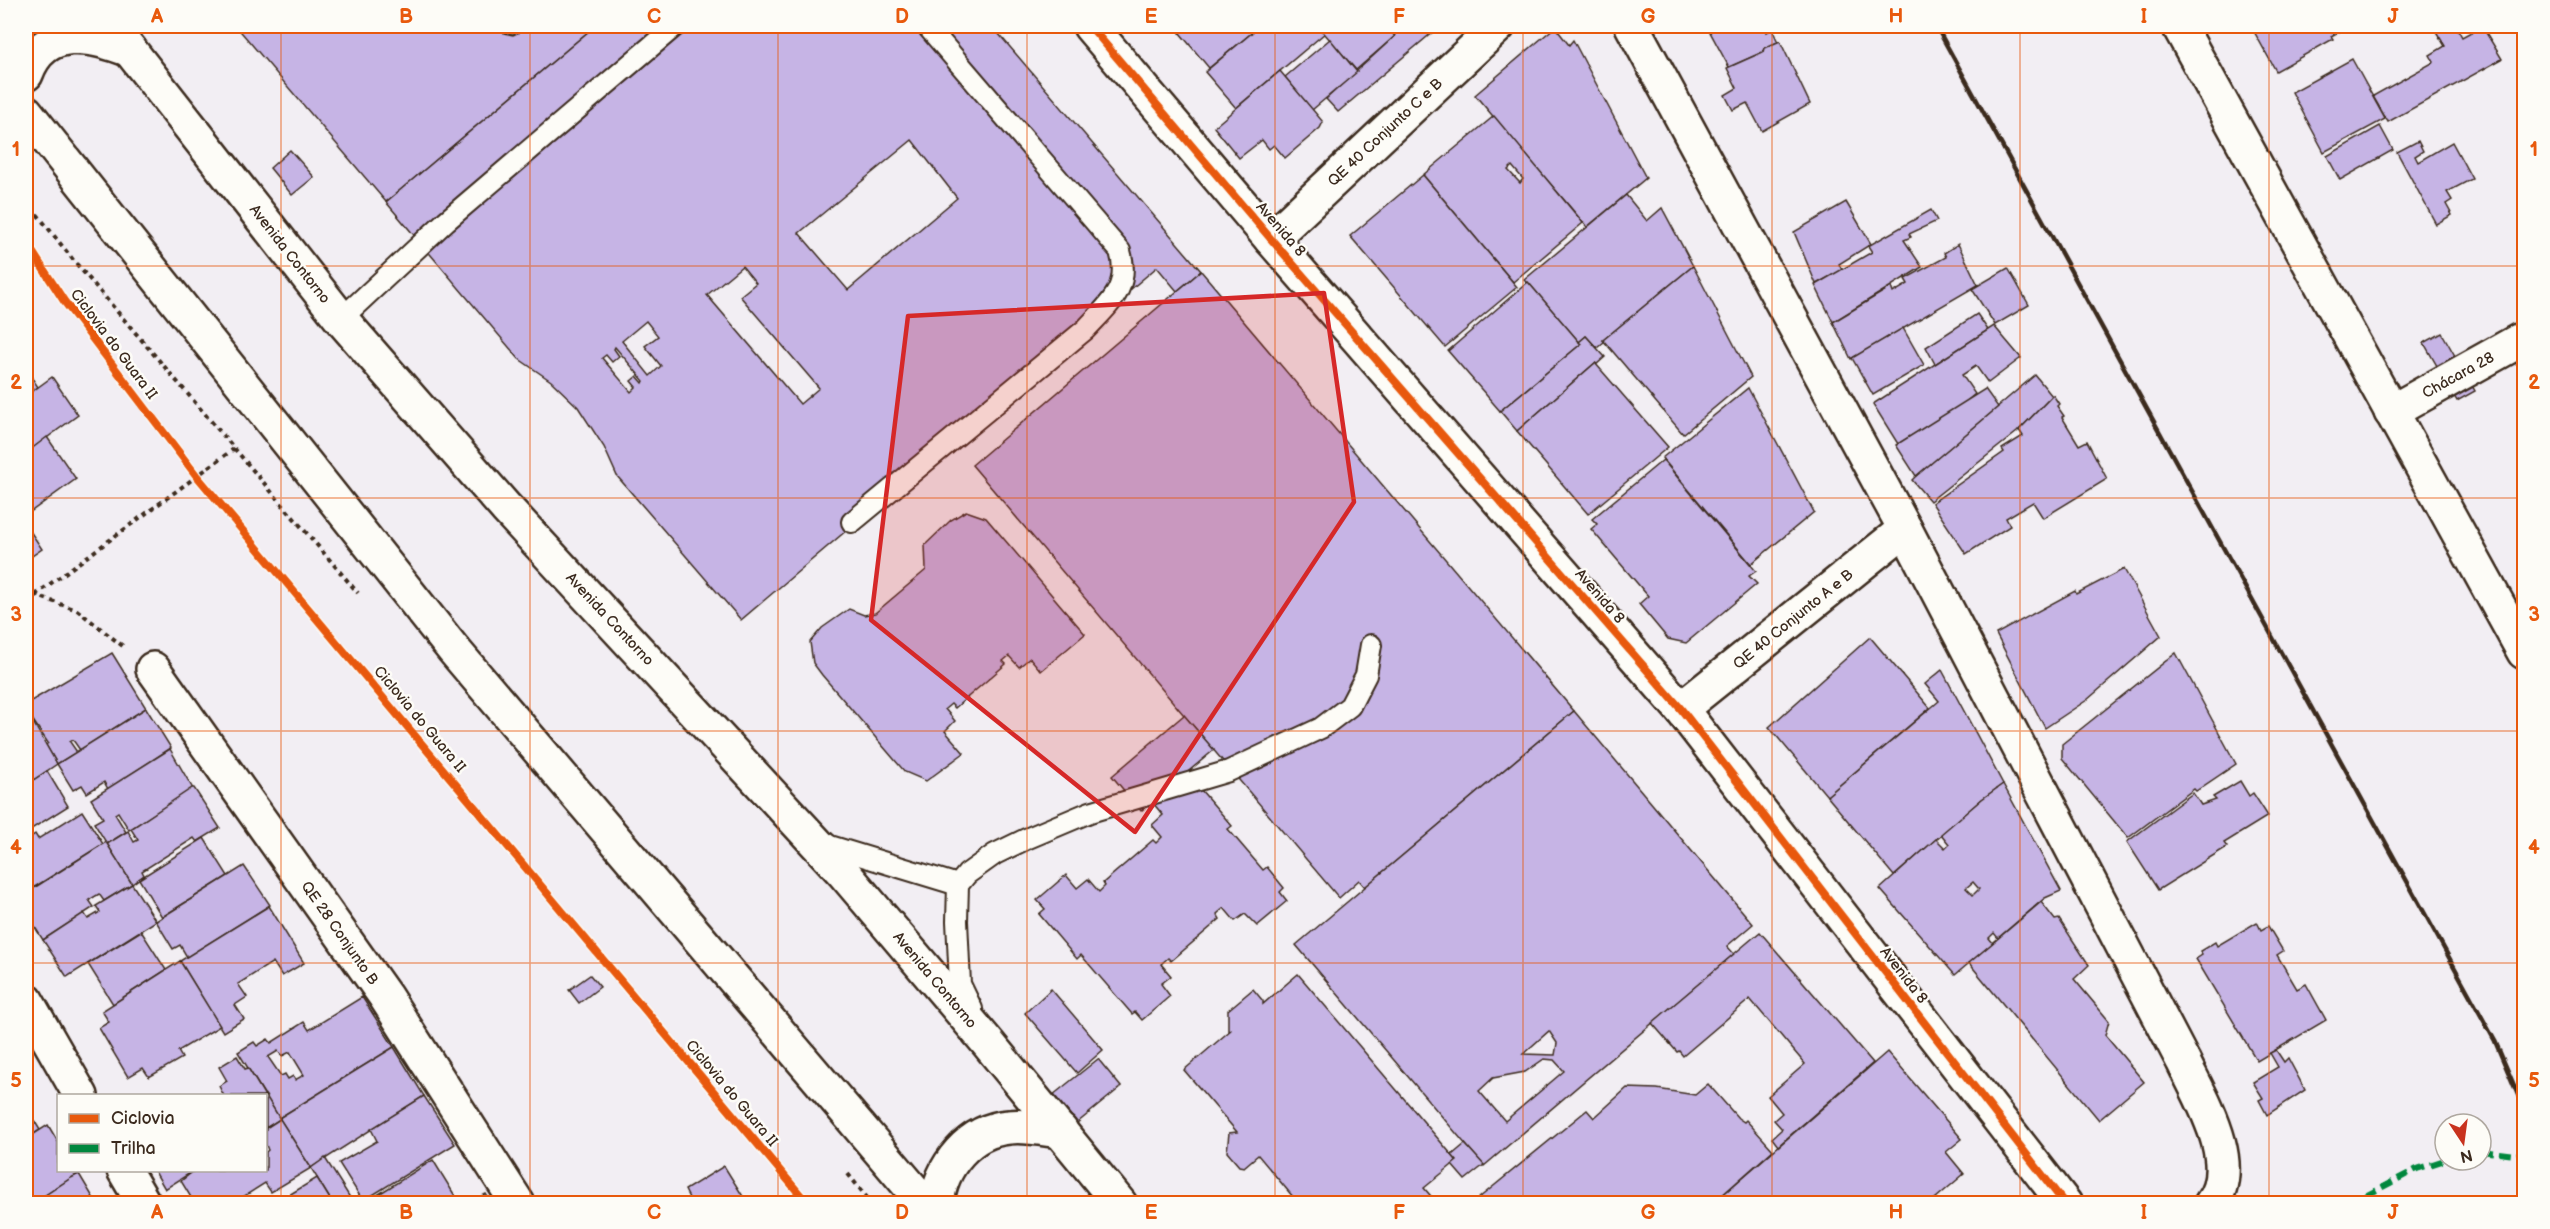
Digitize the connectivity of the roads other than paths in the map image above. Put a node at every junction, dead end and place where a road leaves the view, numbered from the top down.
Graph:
1 (675, 26) edge
2 (927, 26) edge
3 (1090, 26) edge
4 (1498, 26) edge
5 (1632, 26) edge
6 (2180, 26) edge
7 (120, 38) edge
8 (26, 74) edge
9 (26, 112) edge
10 (1271, 239) junction
11 (341, 319) junction
12 (2524, 338) edge
13 (2391, 412) junction
14 (852, 522) dead end
15 (1905, 529) junction
16 (1371, 645) dead end
17 (2524, 652) edge
18 (153, 669) road end
19 (1681, 709) junction
20 (793, 819) junction
21 (958, 885) junction
22 (26, 1000) edge
23 (987, 1042) junction
24 (80, 1094) edge
25 (1061, 1131) junction
26 (125, 1172) edge
27 (144, 1203) edge
28 (518, 1203) edge
29 (925, 1203) edge
30 (937, 1203) edge
31 (1120, 1203) edge
32 (2065, 1203) edge
33 (2211, 1203) edge

1 - 11 lane
2 - 14 lane
3 - 10 street, Avenida 8
4 - 10 street, QE 40 Conjunto C e B
5 - 15 street
6 - 13 street
7 - 8 street
7 - 11 street, Avenida Contorno
9 - 29 street
10 - 19 street, Avenida 8
11 - 20 street, Avenida Contorno
12 - 13 street, Chácara 28
13 - 17 street
15 - 19 street, QE 40 Conjunto A e B
15 - 33 street
16 - 21 lane
18 - 28 street, QE 28 Conjunto B
19 - 32 street, Avenida 8
20 - 21 lane
20 - 23 street, Avenida Contorno
21 - 23 lane
22 - 24 street
23 - 25 street, Avenida Contorno
25 - 30 street
25 - 31 street, Avenida Contorno
26 - 27 street

